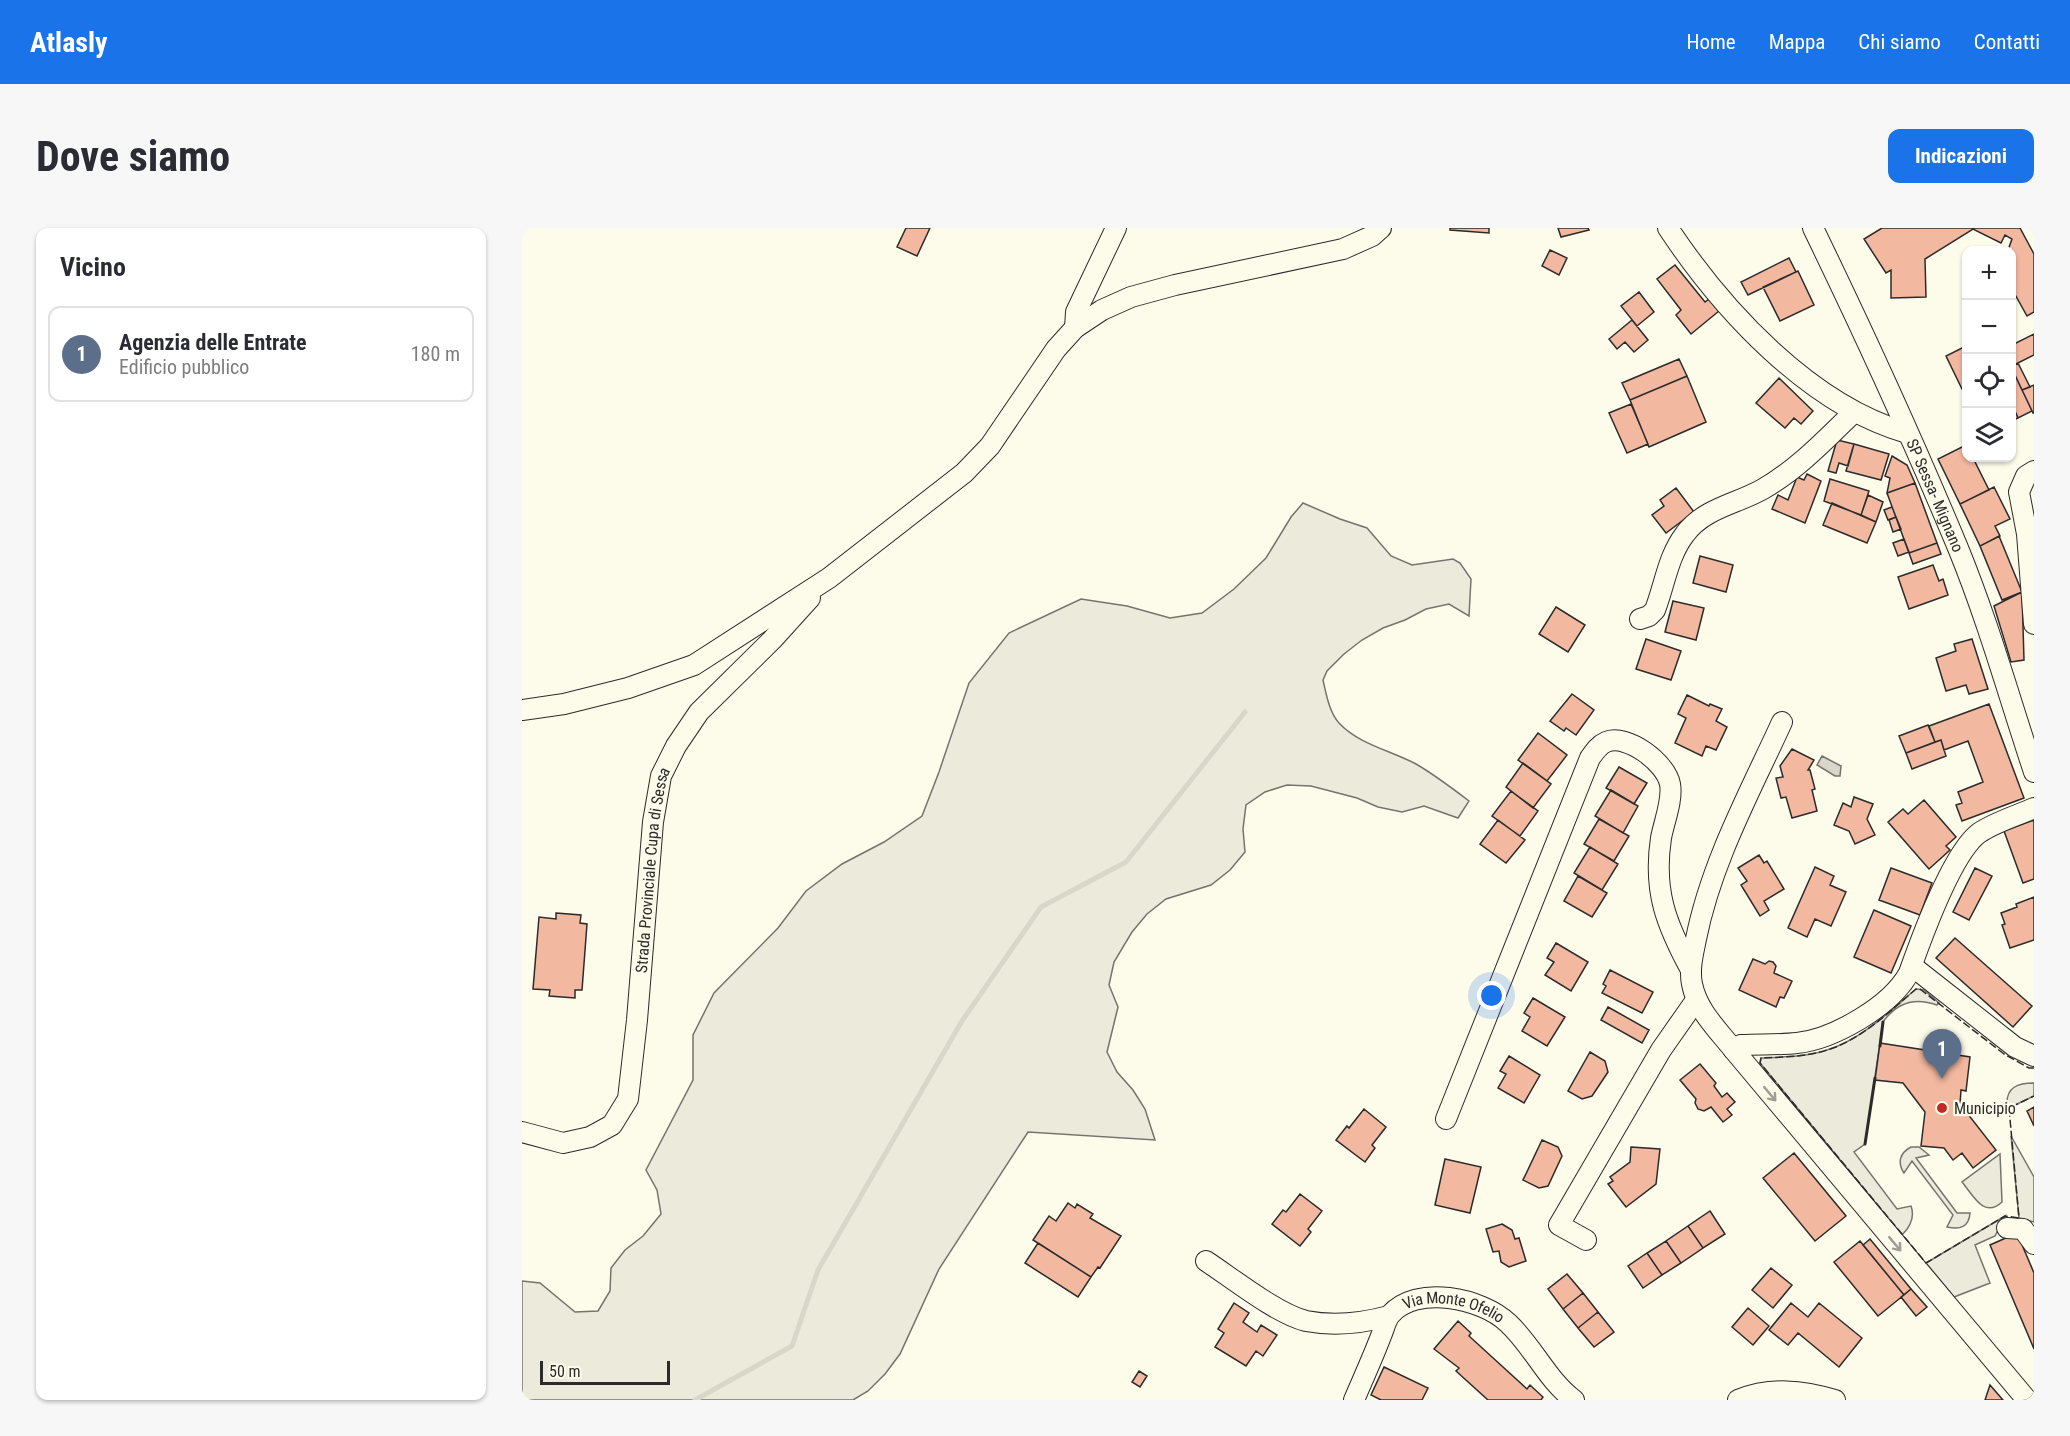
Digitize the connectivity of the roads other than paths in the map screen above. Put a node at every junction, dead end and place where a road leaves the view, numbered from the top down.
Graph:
1 (1116, 228) edge
2 (1381, 228) edge
3 (1668, 228) edge
4 (1814, 228) edge
5 (1075, 328) junction
6 (1854, 412) junction
7 (1907, 433) junction
8 (2034, 471) edge
9 (829, 578) junction
10 (1640, 619) dead end
11 (2034, 624) edge
12 (522, 710) edge
13 (2034, 713) edge
14 (1782, 722) dead end
15 (2019, 728) junction
16 (2034, 772) edge
17 (2034, 808) edge
18 (1912, 966) junction
19 (1691, 970) junction
20 (1696, 1000) junction
21 (1733, 1049) junction
22 (2034, 1056) edge
23 (1446, 1119) dead end
24 (522, 1132) edge
25 (2007, 1228) dead end
26 (1586, 1240) dead end
27 (2034, 1244) edge
28 (1206, 1261) dead end
29 (1389, 1316) junction
30 (1747, 1398) edge
31 (1354, 1400) edge
32 (1574, 1400) edge
33 (1835, 1400) edge
34 (2027, 1400) edge

1 - 5 street
2 - 5 street
3 - 6 street
4 - 7 street, SP Sessa- Mignano
5 - 9 street
6 - 7 street
6 - 10 street
7 - 15 street, SP Sessa- Mignano
8 - 11 street
9 - 12 street
9 - 24 street, Strada Provinciale Cupa di Sessa
13 - 15 street
14 - 19 street
15 - 16 street, SP Sessa- Mignano
17 - 18 street
18 - 21 street
18 - 22 street
19 - 20 street
19 - 23 street
20 - 21 street
20 - 26 street
21 -> 34 street
25 - 27 street
28 - 29 street
29 - 31 street, Via Monte Ofelio
29 - 32 street, Via Monte Ofelio
30 - 33 street

